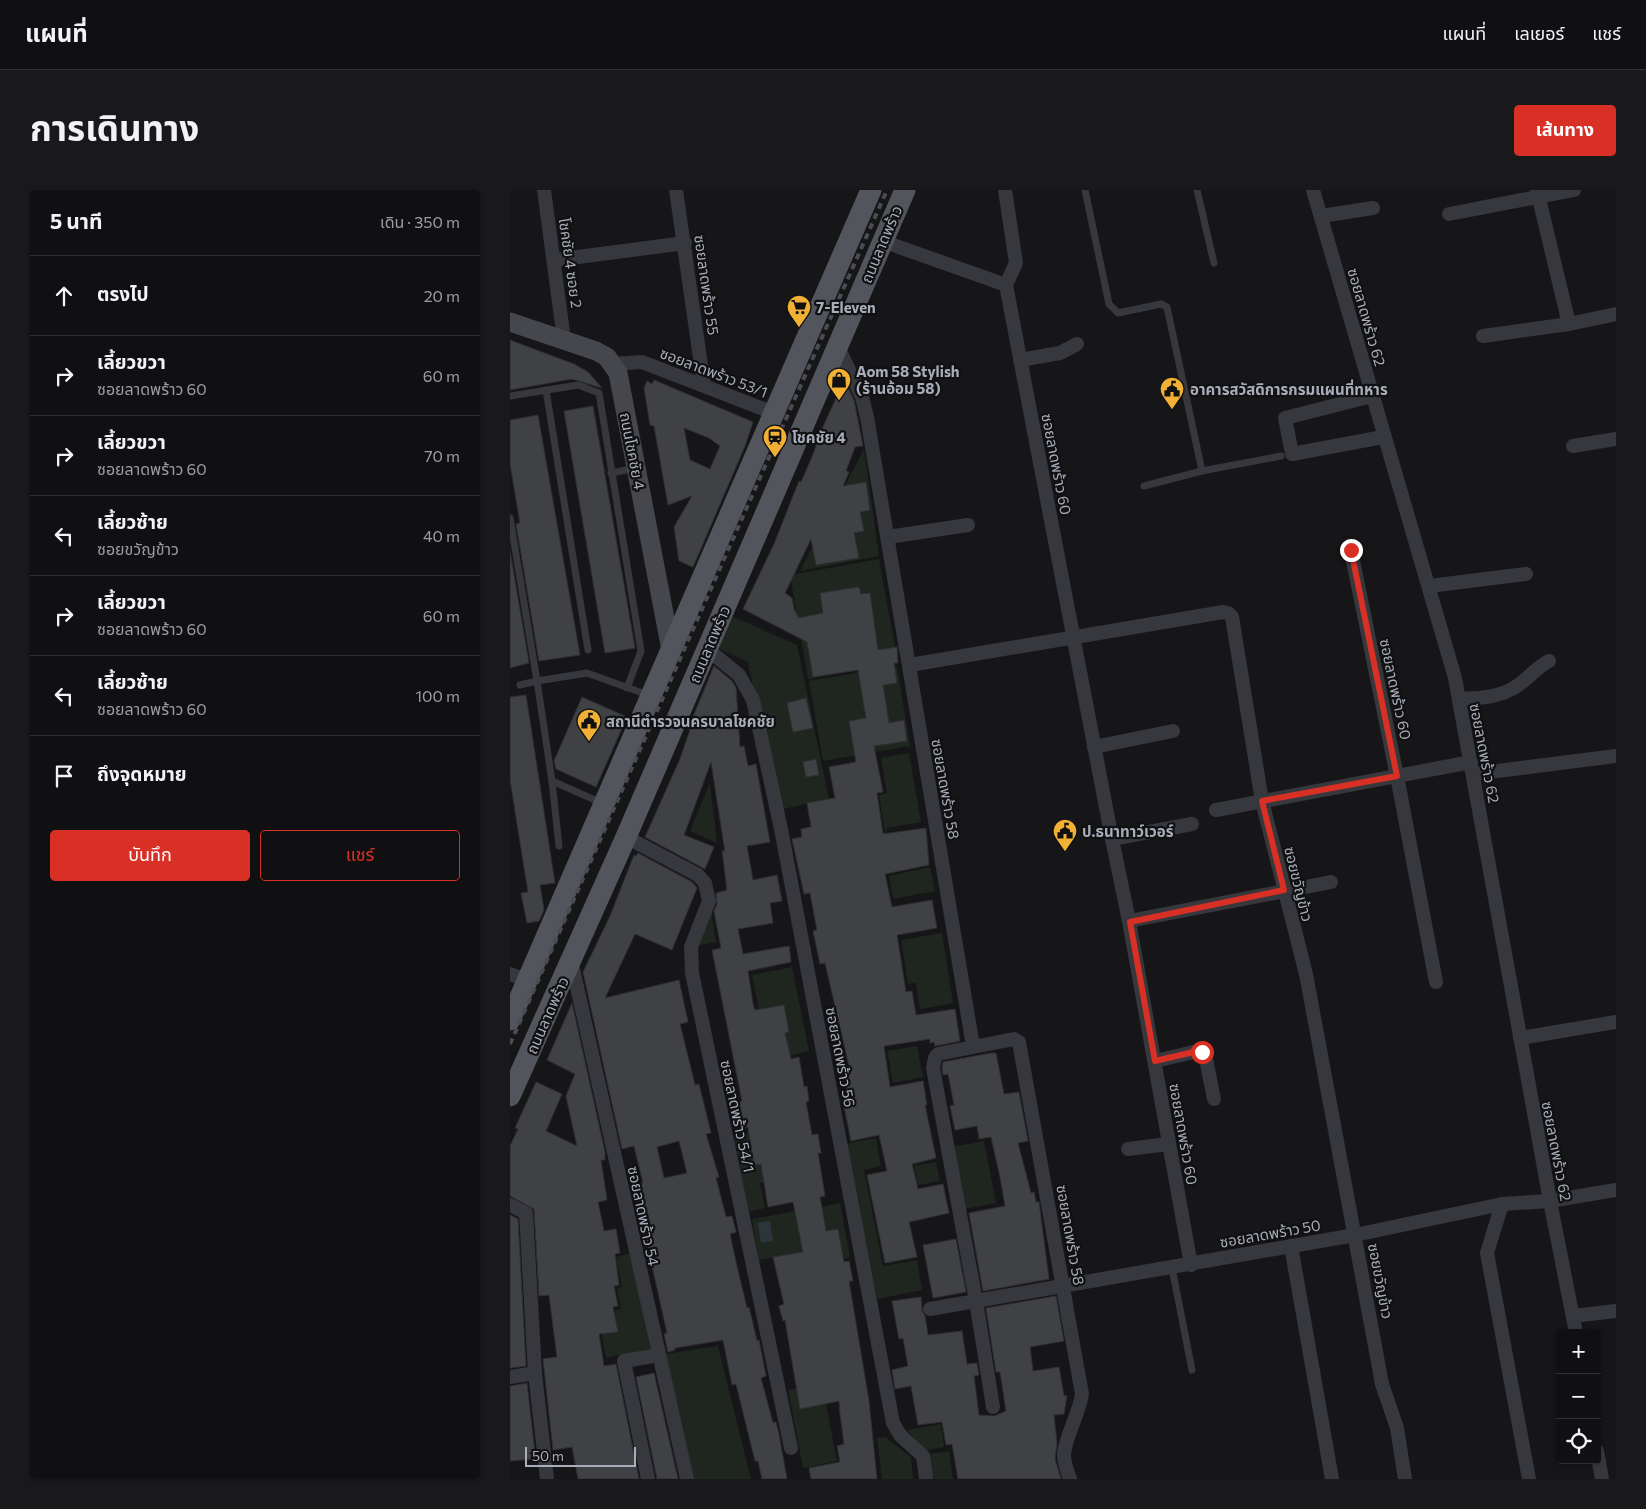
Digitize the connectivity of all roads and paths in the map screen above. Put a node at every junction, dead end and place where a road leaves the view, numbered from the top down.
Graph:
1 (544, 190) edge
2 (676, 190) edge
3 (871, 190) edge
4 (905, 190) edge
5 (1004, 190) edge
6 (1085, 190) edge
7 (1197, 190) edge
8 (1313, 190) edge
9 (1574, 190) edge
10 (1538, 193) edge
11 (1373, 208) dead end
12 (1449, 214) dead end
13 (1321, 216) junction
14 (882, 241) junction
15 (685, 243) junction
16 (555, 260) junction
17 (1214, 263) dead end
18 (1006, 285) junction
19 (1616, 314) edge
20 (510, 322) edge
21 (1568, 324) junction
22 (1483, 336) dead end
23 (564, 340) junction
24 (1076, 344) dead end
25 (838, 345) junction
26 (1020, 360) junction
27 (612, 364) junction
28 (704, 386) junction
29 (546, 390) junction
30 (510, 396) edge
31 (1372, 396) junction
32 (774, 413) junction
33 (1383, 437) junction
34 (1616, 439) edge
35 (1573, 446) dead end
36 (1281, 456) dead end
37 (636, 468) junction
38 (1202, 471) junction
39 (611, 473) junction
40 (1144, 486) dead end
41 (510, 518) edge
42 (968, 525) dead end
43 (888, 537) junction
44 (1351, 550) dead end
45 (1526, 574) dead end
46 (1429, 586) junction
47 (1075, 636) junction
48 (707, 649) junction
49 (588, 650) dead end
50 (671, 650) junction
51 (1550, 661) dead end
52 (910, 665) junction
53 (537, 681) junction
54 (520, 685) dead end
55 (628, 688) junction
56 (651, 696) junction
57 (1459, 699) junction
58 (1173, 731) dead end
59 (1094, 747) junction
60 (1616, 756) edge
61 (1472, 768) junction
62 (1397, 776) junction
63 (552, 781) junction
64 (1262, 801) junction
65 (604, 804) junction
66 (1216, 810) dead end
67 (1192, 824) dead end
68 (626, 838) junction
69 (1112, 840) junction
70 (559, 846) dead end
71 (1331, 882) dead end
72 (1284, 890) junction
73 (1130, 922) junction
74 (571, 960) junction
75 (518, 977) edge
76 (1436, 982) dead end
77 (510, 1020) edge
78 (1616, 1022) edge
79 (1520, 1038) junction
80 (973, 1046) junction
81 (1155, 1061) junction
82 (510, 1096) edge
83 (1214, 1099) dead end
84 (1170, 1144) junction
85 (1128, 1149) dead end
86 (1616, 1190) edge
87 (1550, 1201) junction
88 (1502, 1204) junction
89 (510, 1205) edge
90 (1356, 1235) junction
91 (1291, 1246) junction
92 (1191, 1265) junction
93 (1172, 1268) junction
94 (1064, 1286) junction
95 (976, 1301) junction
96 (930, 1309) dead end
97 (1616, 1311) edge
98 (1573, 1316) junction
99 (1575, 1329) edge
100 (659, 1355) junction
101 (1192, 1370) dead end
102 (535, 1373) junction
103 (510, 1377) edge
104 (993, 1407) dead end
105 (791, 1448) dead end
106 (1599, 1464) edge
107 (547, 1479) edge
108 (648, 1479) edge
109 (687, 1479) edge
110 (926, 1479) edge
111 (1070, 1479) edge
112 (1332, 1479) edge
113 (1405, 1479) edge
114 (1529, 1479) edge
115 (1602, 1479) edge

1 - 16 street, โชคชัย 4 ซอย 2
2 - 15 street, ซอยลาดพร้าว 55
3 - 32 main road, ถนนลาดพร้าว
4 - 14 main road, ถนนลาดพร้าว
5 - 18 street
6 - 38 lane
7 - 17 lane
8 - 13 street, ซอยลาดพร้าว 62
9 - 10 street
10 - 12 street
10 - 21 street
11 - 13 street
13 - 31 street, ซอยลาดพร้าว 62
14 - 18 street
14 - 25 main road, ถนนลาดพร้าว
15 - 16 street
15 - 28 street, ซอยลาดพร้าว 55
16 - 23 street, โชคชัย 4 ซอย 2
18 - 26 street, ซอยลาดพร้าว 60
19 - 21 street
20 - 23 main road
21 - 22 street
23 - 27 main road
24 - 26 street
25 - 43 street, ซอยลาดพร้าว 58
25 - 48 main road, ถนนลาดพร้าว
26 - 47 street, ซอยลาดพร้าว 60
27 - 28 street, ซอยลาดพร้าว 53/1
27 - 37 main road, ถนนโชคชัย 4
28 - 32 street, ซอยลาดพร้าว 53/1
29 - 30 lane
29 - 39 lane
29 - 49 lane
31 - 33 street, ซอยลาดพร้าว 62
31 - 33 street
32 - 50 main road, ถนนลาดพร้าว
33 - 46 street, ซอยลาดพร้าว 62
34 - 35 street
36 - 38 lane
37 - 39 lane
37 - 50 main road, ถนนโชคชัย 4
38 - 40 lane
39 - 55 lane
41 - 53 lane
42 - 43 street
43 - 52 street, ซอยลาดพร้าว 58
44 - 62 street, ซอยลาดพร้าว 60
45 - 46 street
46 - 57 street, ซอยลาดพร้าว 62
47 - 52 street, ซอยขวัญข้าว
47 - 59 street, ซอยลาดพร้าว 60
47 - 64 street, ซอยขวัญข้าว
48 - 68 main road, ถนนลาดพร้าว
48 - 110 street, ซอยลาดพร้าว 56
50 - 56 main road, ถนนลาดพร้าว
51 - 57 street
52 - 80 street, ซอยลาดพร้าว 58
53 - 54 lane
53 - 55 lane
53 - 63 lane
55 - 56 lane
56 - 65 main road, ถนนลาดพร้าว
57 - 61 street, ซอยลาดพร้าว 62
58 - 59 street
59 - 69 street, ซอยลาดพร้าว 60
60 - 61 street
61 - 62 street
61 - 79 street, ซอยลาดพร้าว 62
62 - 64 street
62 - 76 street, ซอยลาดพร้าว 60
63 - 65 lane
63 - 70 lane
64 - 66 street
64 - 72 street, ซอยขวัญข้าว
65 - 75 main road, ถนนลาดพร้าว
67 - 69 street
68 - 74 main road, ถนนลาดพร้าว
68 - 105 street, ซอยลาดพร้าว 54/1
69 - 73 street, ซอยลาดพร้าว 60
71 - 72 street
72 - 73 street
72 - 90 street, ซอยขวัญข้าว
73 - 81 street, ซอยลาดพร้าว 60
74 - 82 main road, ถนนลาดพร้าว
74 - 100 street, ซอยลาดพร้าว 54
75 - 77 main road, ถนนลาดพร้าว
78 - 79 street
79 - 87 street, ซอยลาดพร้าว 62
80 - 94 street, ซอยลาดพร้าว 58
80 - 95 street, ซอยลาดพร้าว 58
81 - 83 street
81 - 84 street, ซอยลาดพร้าว 60
84 - 85 street
84 - 92 street, ซอยลาดพร้าว 60
86 - 87 street, ซอยลาดพร้าว 50
87 - 88 street, ซอยลาดพร้าว 50
87 - 98 street, ซอยลาดพร้าว 62
88 - 90 street, ซอยลาดพร้าว 50
88 - 114 street
89 - 102 street
90 - 91 street, ซอยลาดพร้าว 50
90 - 113 street, ซอยขวัญข้าว
91 - 92 street, ซอยลาดพร้าว 50
91 - 112 street
92 - 93 street, ซอยลาดพร้าว 50
93 - 94 street, ซอยลาดพร้าว 50
93 - 101 lane
94 - 95 street, ซอยลาดพร้าว 50
94 - 111 street, ซอยลาดพร้าว 58
95 - 96 street, ซอยลาดพร้าว 50
95 - 104 street, ซอยลาดพร้าว 58
97 - 98 street
98 - 99 street, ซอยลาดพร้าว 62
100 - 108 street
100 - 109 street, ซอยลาดพร้าว 54
102 - 103 street
102 - 107 street
106 - 115 street

